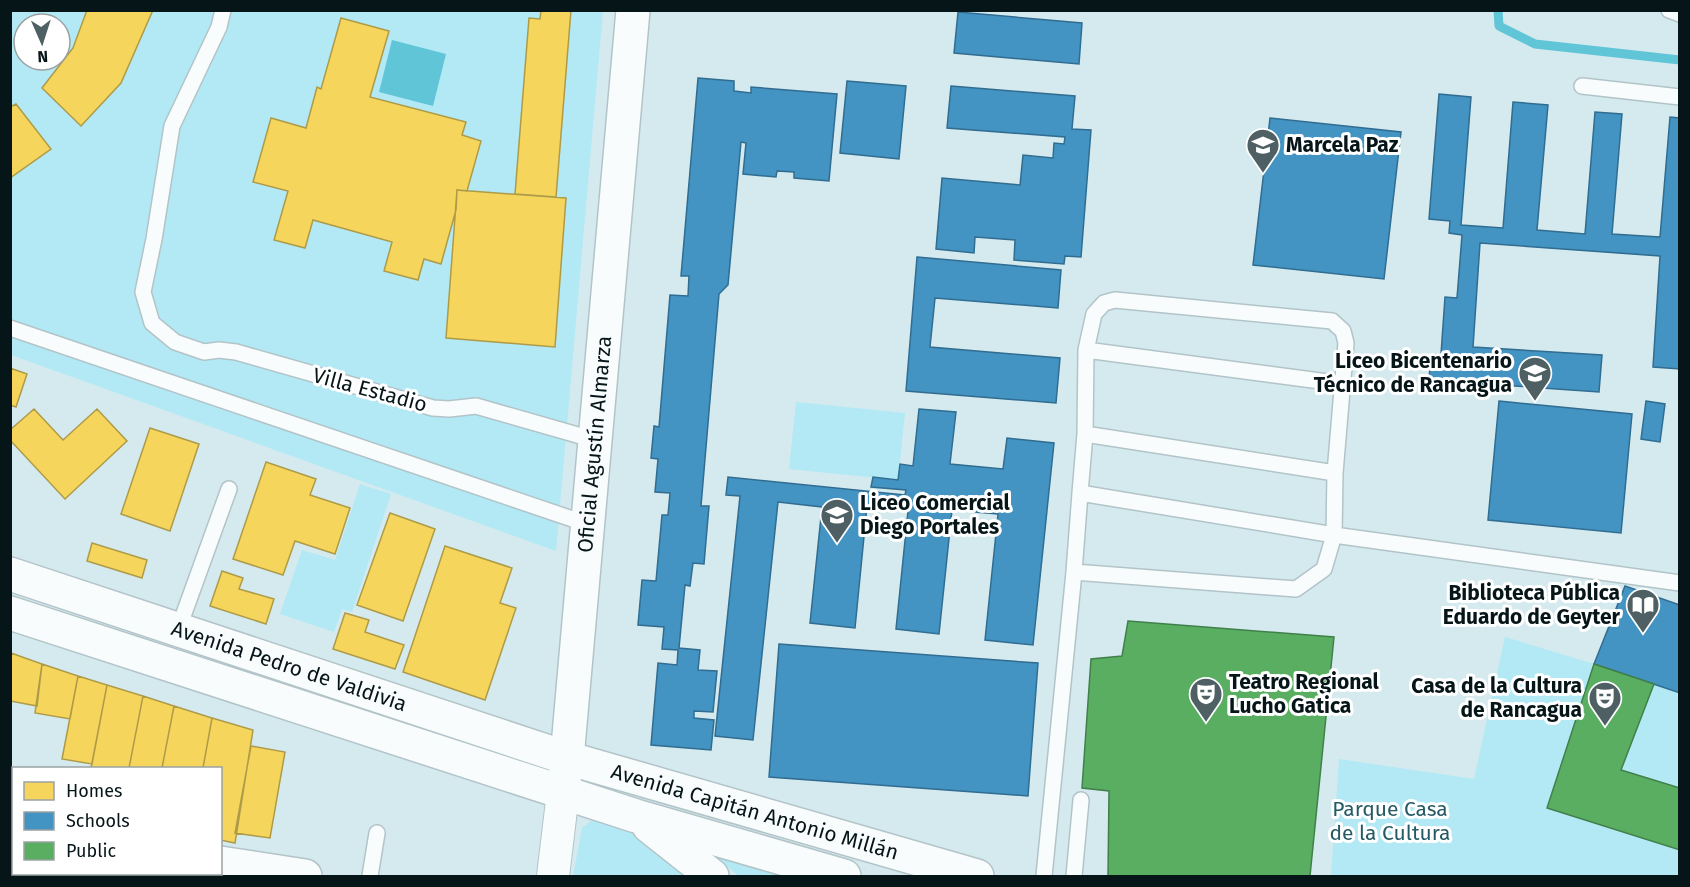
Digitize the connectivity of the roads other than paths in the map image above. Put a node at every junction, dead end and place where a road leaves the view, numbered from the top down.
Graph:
1 (223, 10) edge
2 (633, 10) edge
3 (1669, 10) edge
4 (1680, 14) edge
5 (1582, 86) dead end
6 (1680, 97) edge
7 (10, 328) edge
8 (1086, 350) junction
9 (1343, 384) junction
10 (1085, 434) junction
11 (595, 440) junction
12 (1335, 473) junction
13 (229, 489) dead end
14 (1080, 493) junction
15 (587, 524) junction
16 (1334, 535) junction
17 (1074, 572) junction
18 (10, 574) edge
19 (1680, 584) edge
20 (10, 613) edge
21 (178, 630) junction
22 (567, 758) junction
23 (563, 792) junction
24 (1081, 800) dead end
25 (636, 816) junction
26 (377, 833) dead end
27 (222, 863) edge
28 (305, 876) edge
29 (370, 876) edge
30 (553, 876) edge
31 (712, 876) edge
32 (844, 876) edge
33 (977, 876) edge
34 (1044, 876) edge
35 (1074, 876) edge

1 - 11 lane, Villa Estadio
2 - 11 main road, Oficial Agustín Almarza
3 - 4 lane
5 - 6 lane
7 - 15 lane
8 - 9 lane
8 - 9 lane
8 - 10 lane
9 - 12 lane
10 - 12 lane
10 - 14 lane
11 - 15 main road, Oficial Agustín Almarza
12 - 16 lane
13 - 21 lane
14 - 16 lane
14 - 17 lane
15 - 22 main road, Oficial Agustín Almarza
16 - 17 lane
16 - 19 lane
17 - 34 lane
18 - 21 main road, Avenida Pedro de Valdivia
20 - 23 main road, Avenida Pedro de Valdivia
21 - 22 main road, Avenida Pedro de Valdivia
22 - 23 street, Oficial Agustín Almarza
22 - 33 main road, Avenida Capitán Antonio Millán
23 - 25 main road, Avenida Capitán Antonio Millán
23 - 30 street, Oficial Agustín Almarza
24 - 35 lane
25 - 31 main road
25 - 32 main road, Avenida Capitán Antonio Millán
26 - 29 lane
27 - 28 main road

